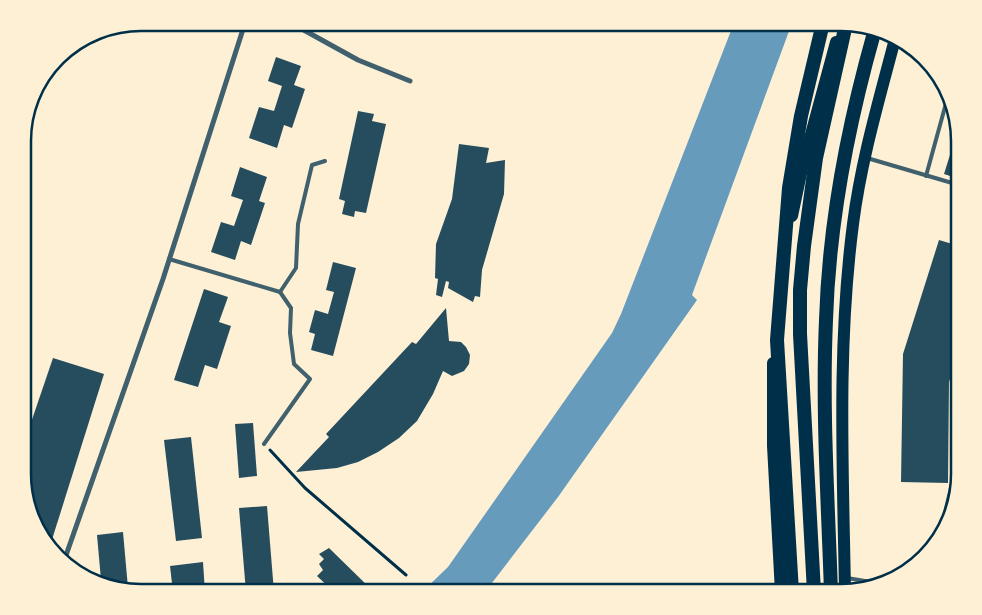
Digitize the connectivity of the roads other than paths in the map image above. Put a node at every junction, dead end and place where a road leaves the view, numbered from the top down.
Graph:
1 (243, 31) edge
2 (307, 31) edge
3 (820, 31) edge
4 (840, 31) edge
5 (844, 31) edge
6 (873, 36) edge
7 (893, 45) edge
8 (410, 81) dead end
9 (945, 106) edge
10 (865, 158) junction
11 (325, 161) dead end
12 (926, 176) junction
13 (951, 183) edge
14 (169, 259) junction
15 (280, 292) junction
16 (264, 444) road end
17 (67, 554) edge
18 (844, 577) junction
19 (864, 581) edge
20 (781, 584) edge
21 (792, 584) edge
22 (814, 584) edge
23 (831, 584) edge
24 (844, 584) edge

1 - 14 street
2 - 8 street
3 - 21 highway
4 - 20 main road
5 - 22 highway
6 - 23 highway
7 - 10 main road
9 - 12 lane
10 - 12 lane
10 - 18 main road
11 - 15 lane
12 - 13 lane
14 - 15 lane
14 - 17 street
15 - 16 lane
18 - 19 lane
18 - 24 main road

